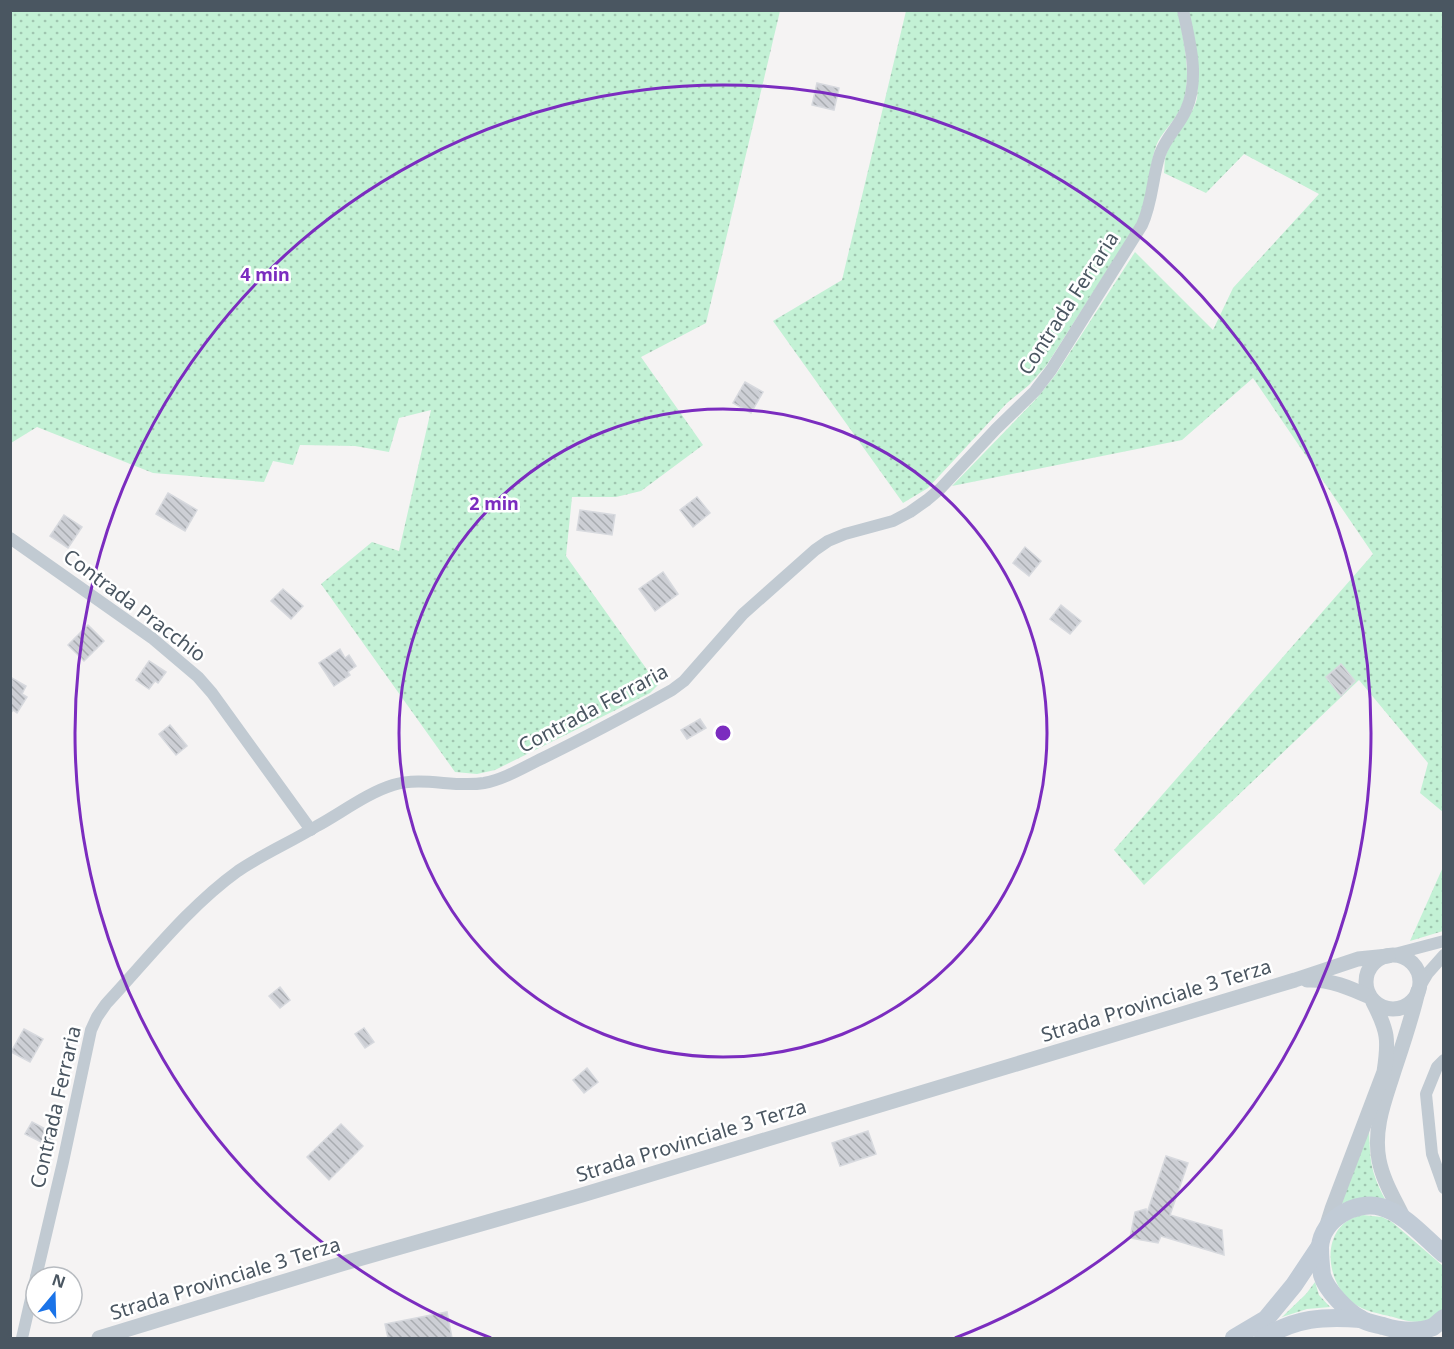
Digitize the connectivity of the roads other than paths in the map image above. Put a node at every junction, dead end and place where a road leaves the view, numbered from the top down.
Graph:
1 (1183, 10) edge
2 (10, 538) edge
3 (311, 830) junction
4 (1443, 941) edge
5 (1443, 955) edge
6 (1389, 956) junction
7 (1295, 980) junction
8 (1419, 990) junction
9 (1372, 999) junction
10 (1443, 1060) edge
11 (1443, 1188) edge
12 (1404, 1219) junction
13 (1322, 1239) junction
14 (1443, 1254) edge
15 (39, 1265) edge
16 (1443, 1318) edge
17 (1361, 1319) junction
18 (1412, 1331) junction
19 (1443, 1335) edge
20 (99, 1338) edge
21 (1234, 1338) edge
22 (1263, 1338) edge

1 - 3 street, Contrada Ferraria
2 - 3 street, Contrada Pracchio
3 - 15 street, Contrada Ferraria
4 - 6 street
5 - 8 street
6 - 7 street, Strada Provinciale 3 Terza
6 - 8 street
6 - 9 street
7 - 9 street
7 - 20 street, Strada Provinciale 3 Terza
8 - 9 street
8 - 12 street
9 - 13 street
10 - 11 street
12 - 13 main road
12 - 14 main road
13 - 17 main road
13 - 21 main road
16 - 18 main road
17 - 18 main road
17 - 22 main road
18 - 19 main road

